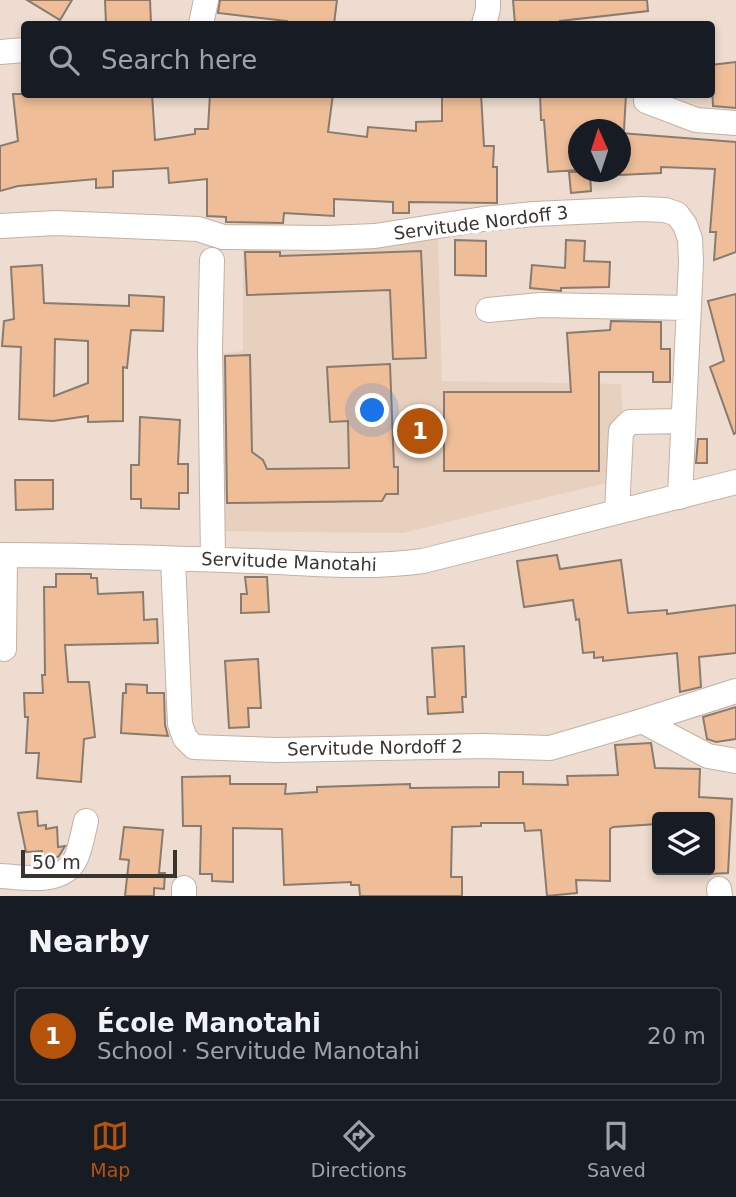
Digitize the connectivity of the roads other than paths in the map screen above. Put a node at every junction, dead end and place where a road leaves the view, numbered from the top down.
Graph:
1 (488, 0) edge
2 (500, 0) edge
3 (485, 21) edge
4 (501, 21) edge
5 (21, 50) edge
6 (0, 52) edge
7 (646, 101) dead end
8 (736, 123) edge
9 (0, 226) edge
10 (212, 260) dead end
11 (688, 308) junction
12 (488, 310) dead end
13 (683, 421) junction
14 (736, 482) edge
15 (680, 497) junction
16 (618, 512) junction
17 (2, 555) edge
18 (173, 559) junction
19 (213, 559) junction
20 (5, 649) dead end
21 (736, 691) edge
22 (642, 721) junction
23 (736, 761) edge
24 (86, 821) dead end
25 (0, 876) edge

1 - 3 street
2 - 4 street
5 - 6 street
7 - 8 street
9 - 11 street, Servitude Nordoff 3
10 - 19 street
11 - 12 street
11 - 13 street, Servitude Nordoff 3
13 - 15 street, Servitude Nordoff 3
13 - 16 street
14 - 15 street, Servitude Manotahi
15 - 16 street, Servitude Manotahi
16 - 19 street, Servitude Manotahi
17 - 18 street, Servitude Manotahi
17 - 20 street
18 - 19 street, Servitude Manotahi
18 - 22 street, Servitude Nordoff 2
21 - 22 street
22 - 23 street
24 - 25 street

